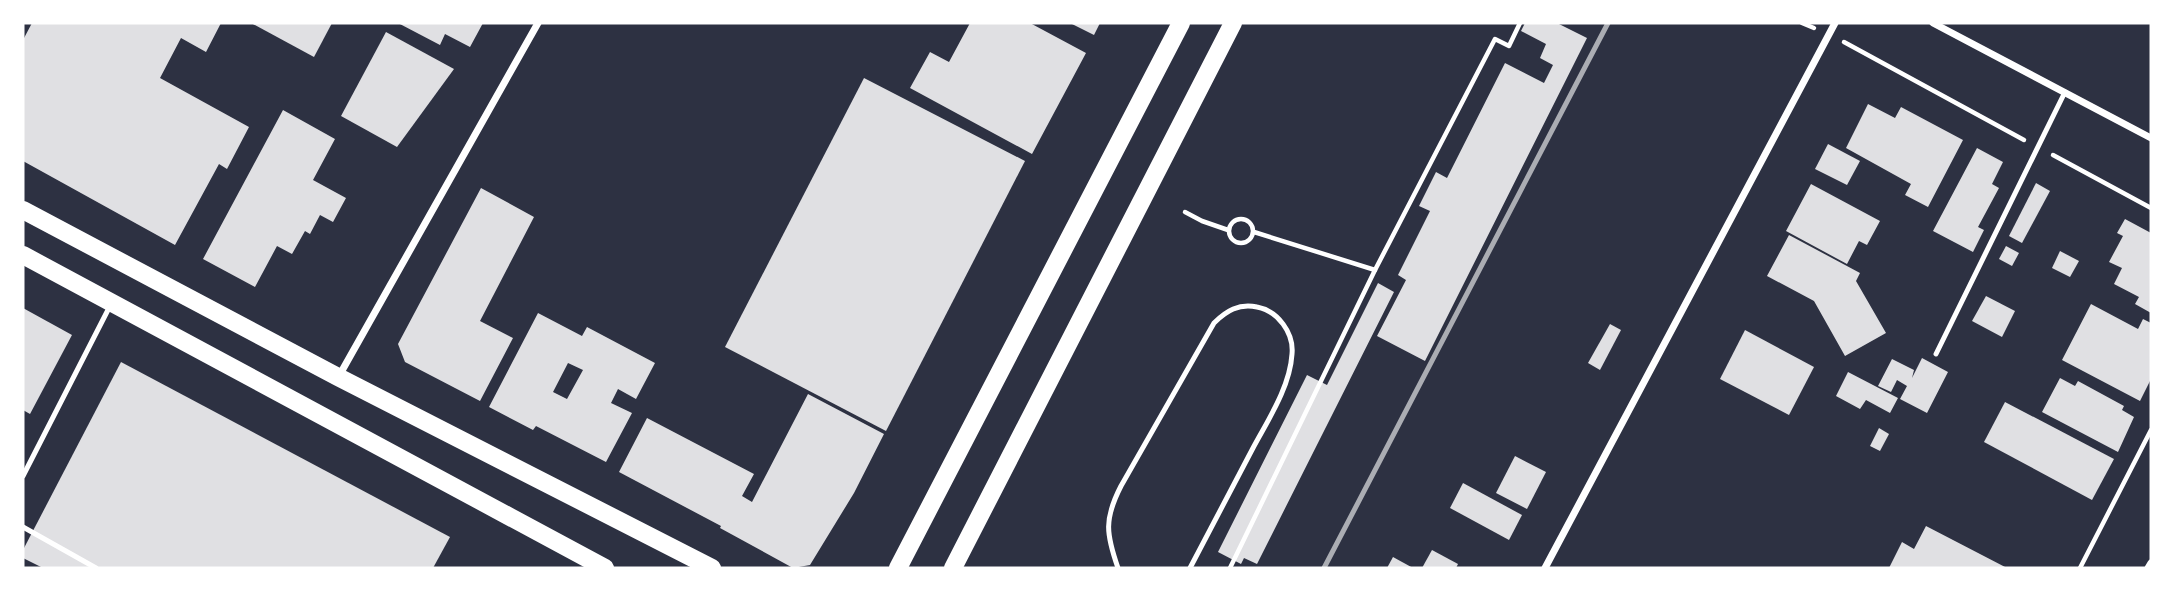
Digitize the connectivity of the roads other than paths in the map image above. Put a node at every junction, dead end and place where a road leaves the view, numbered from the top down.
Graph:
1 (538, 23) edge
2 (1181, 23) edge
3 (1233, 23) edge
4 (1835, 23) edge
5 (1933, 23) edge
6 (2065, 92) junction
7 (2151, 138) edge
8 (23, 210) edge
9 (23, 255) edge
10 (112, 303) junction
11 (1936, 354) dead end
12 (338, 377) junction
13 (23, 476) edge
14 (23, 527) edge
15 (2151, 563) edge
16 (96, 568) edge
17 (605, 568) edge
18 (712, 568) edge
19 (898, 568) edge
20 (953, 568) edge
21 (1118, 568) edge
22 (1190, 568) edge
23 (1545, 568) edge
24 (2148, 568) edge

1 - 12 street
2 - 19 main road
3 - 20 main road
4 - 23 street
5 - 6 street
6 - 7 street
6 - 11 lane
8 - 12 main road
9 - 10 main road
10 - 13 lane
10 - 17 main road
12 - 18 main road
14 - 16 lane
15 - 24 street
21 - 22 lane

